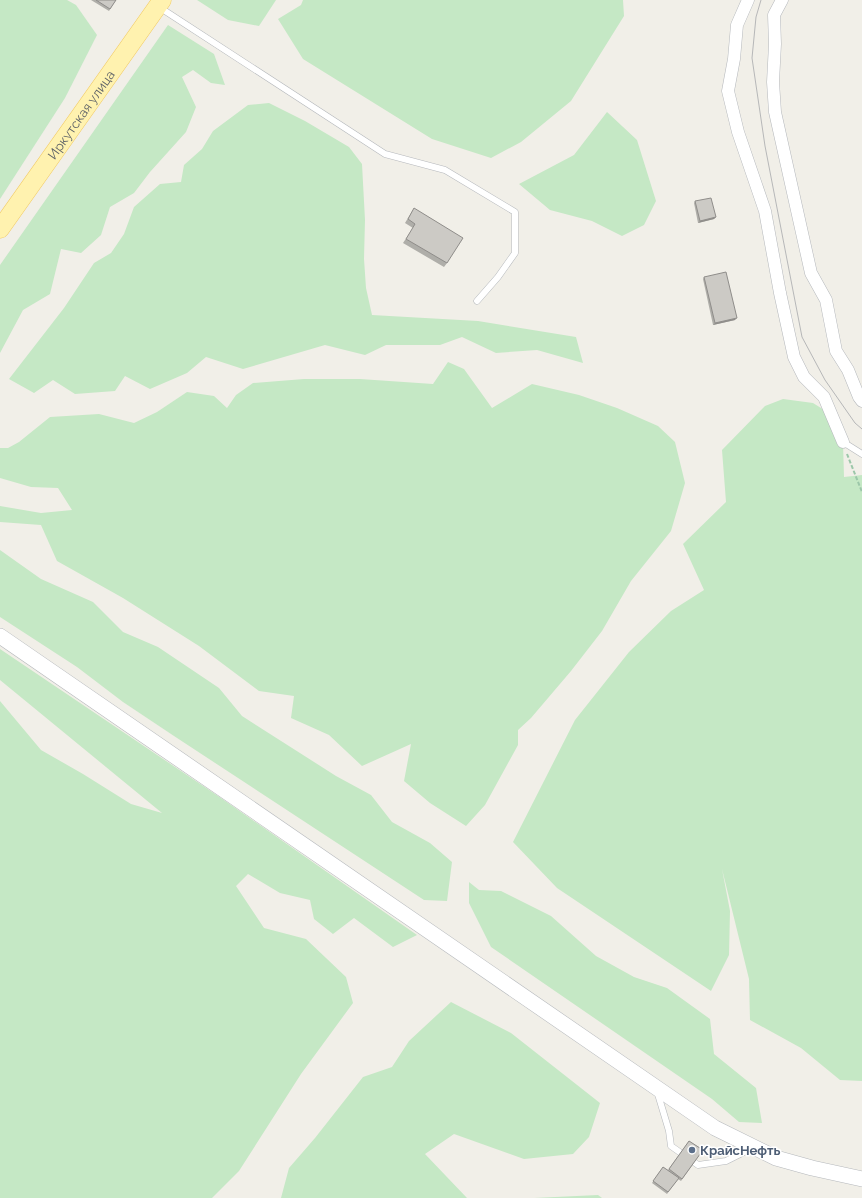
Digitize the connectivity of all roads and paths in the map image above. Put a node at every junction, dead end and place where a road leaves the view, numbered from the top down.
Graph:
1 (748, 0) edge
2 (782, 0) edge
3 (160, 3) edge
4 (0, 229) edge
5 (477, 301) dead end
6 (862, 401) edge
7 (843, 442) junction
8 (862, 454) edge
9 (862, 492) edge
10 (0, 636) edge
11 (656, 1088) junction
12 (754, 1147) junction
13 (862, 1179) edge

1 - 7 street
2 - 6 street
3 - 4 main road, Иркутская улица
3 - 5 lane
7 - 8 lane
7 - 9 path
10 - 11 street
11 - 12 street
11 - 12 lane
12 - 13 street

